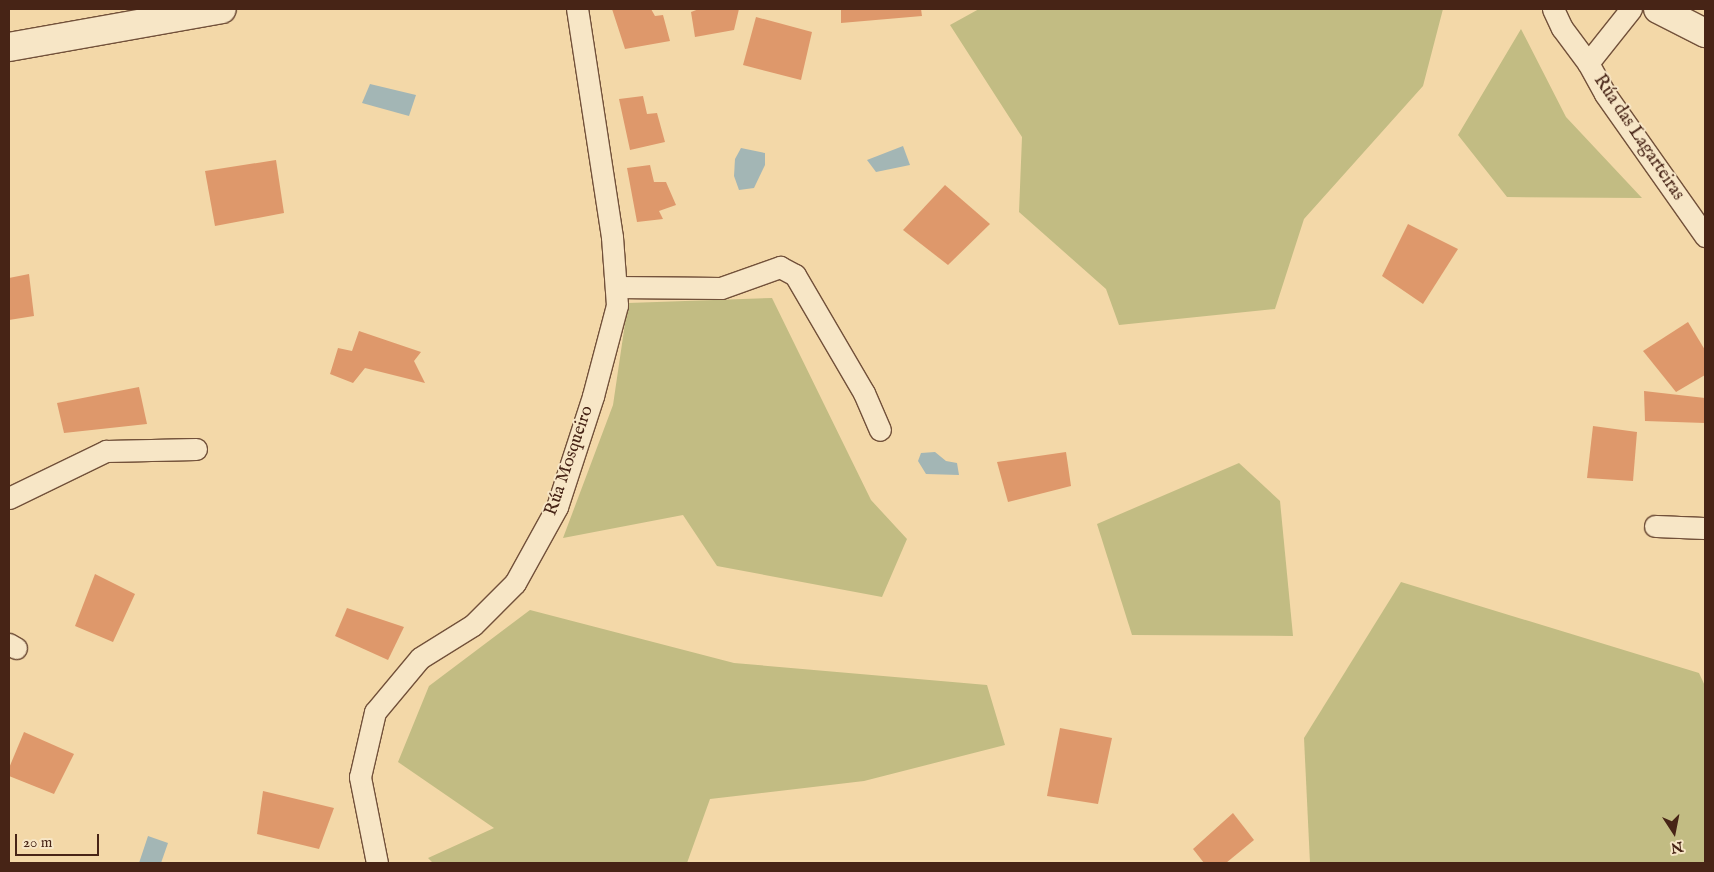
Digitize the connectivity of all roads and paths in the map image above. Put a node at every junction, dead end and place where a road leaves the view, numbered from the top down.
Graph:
1 (222, 9) edge
2 (577, 9) edge
3 (1553, 9) edge
4 (1631, 9) edge
5 (1658, 9) edge
6 (1705, 32) edge
7 (9, 47) edge
8 (1588, 63) junction
9 (1705, 236) edge
10 (616, 287) junction
11 (880, 430) dead end
12 (196, 449) dead end
13 (9, 498) edge
14 (1654, 526) dead end
15 (1705, 528) edge
16 (377, 863) edge

1 - 7 street
2 - 10 street, Rúa Mosqueiro
3 - 8 street, Rúa das Lagarteiras
4 - 8 street, Rúa das Lagarteiras
5 - 6 street
8 - 9 street, Rúa das Lagarteiras
10 - 11 street
10 - 16 street, Rúa Mosqueiro
12 - 13 street
14 - 15 street

